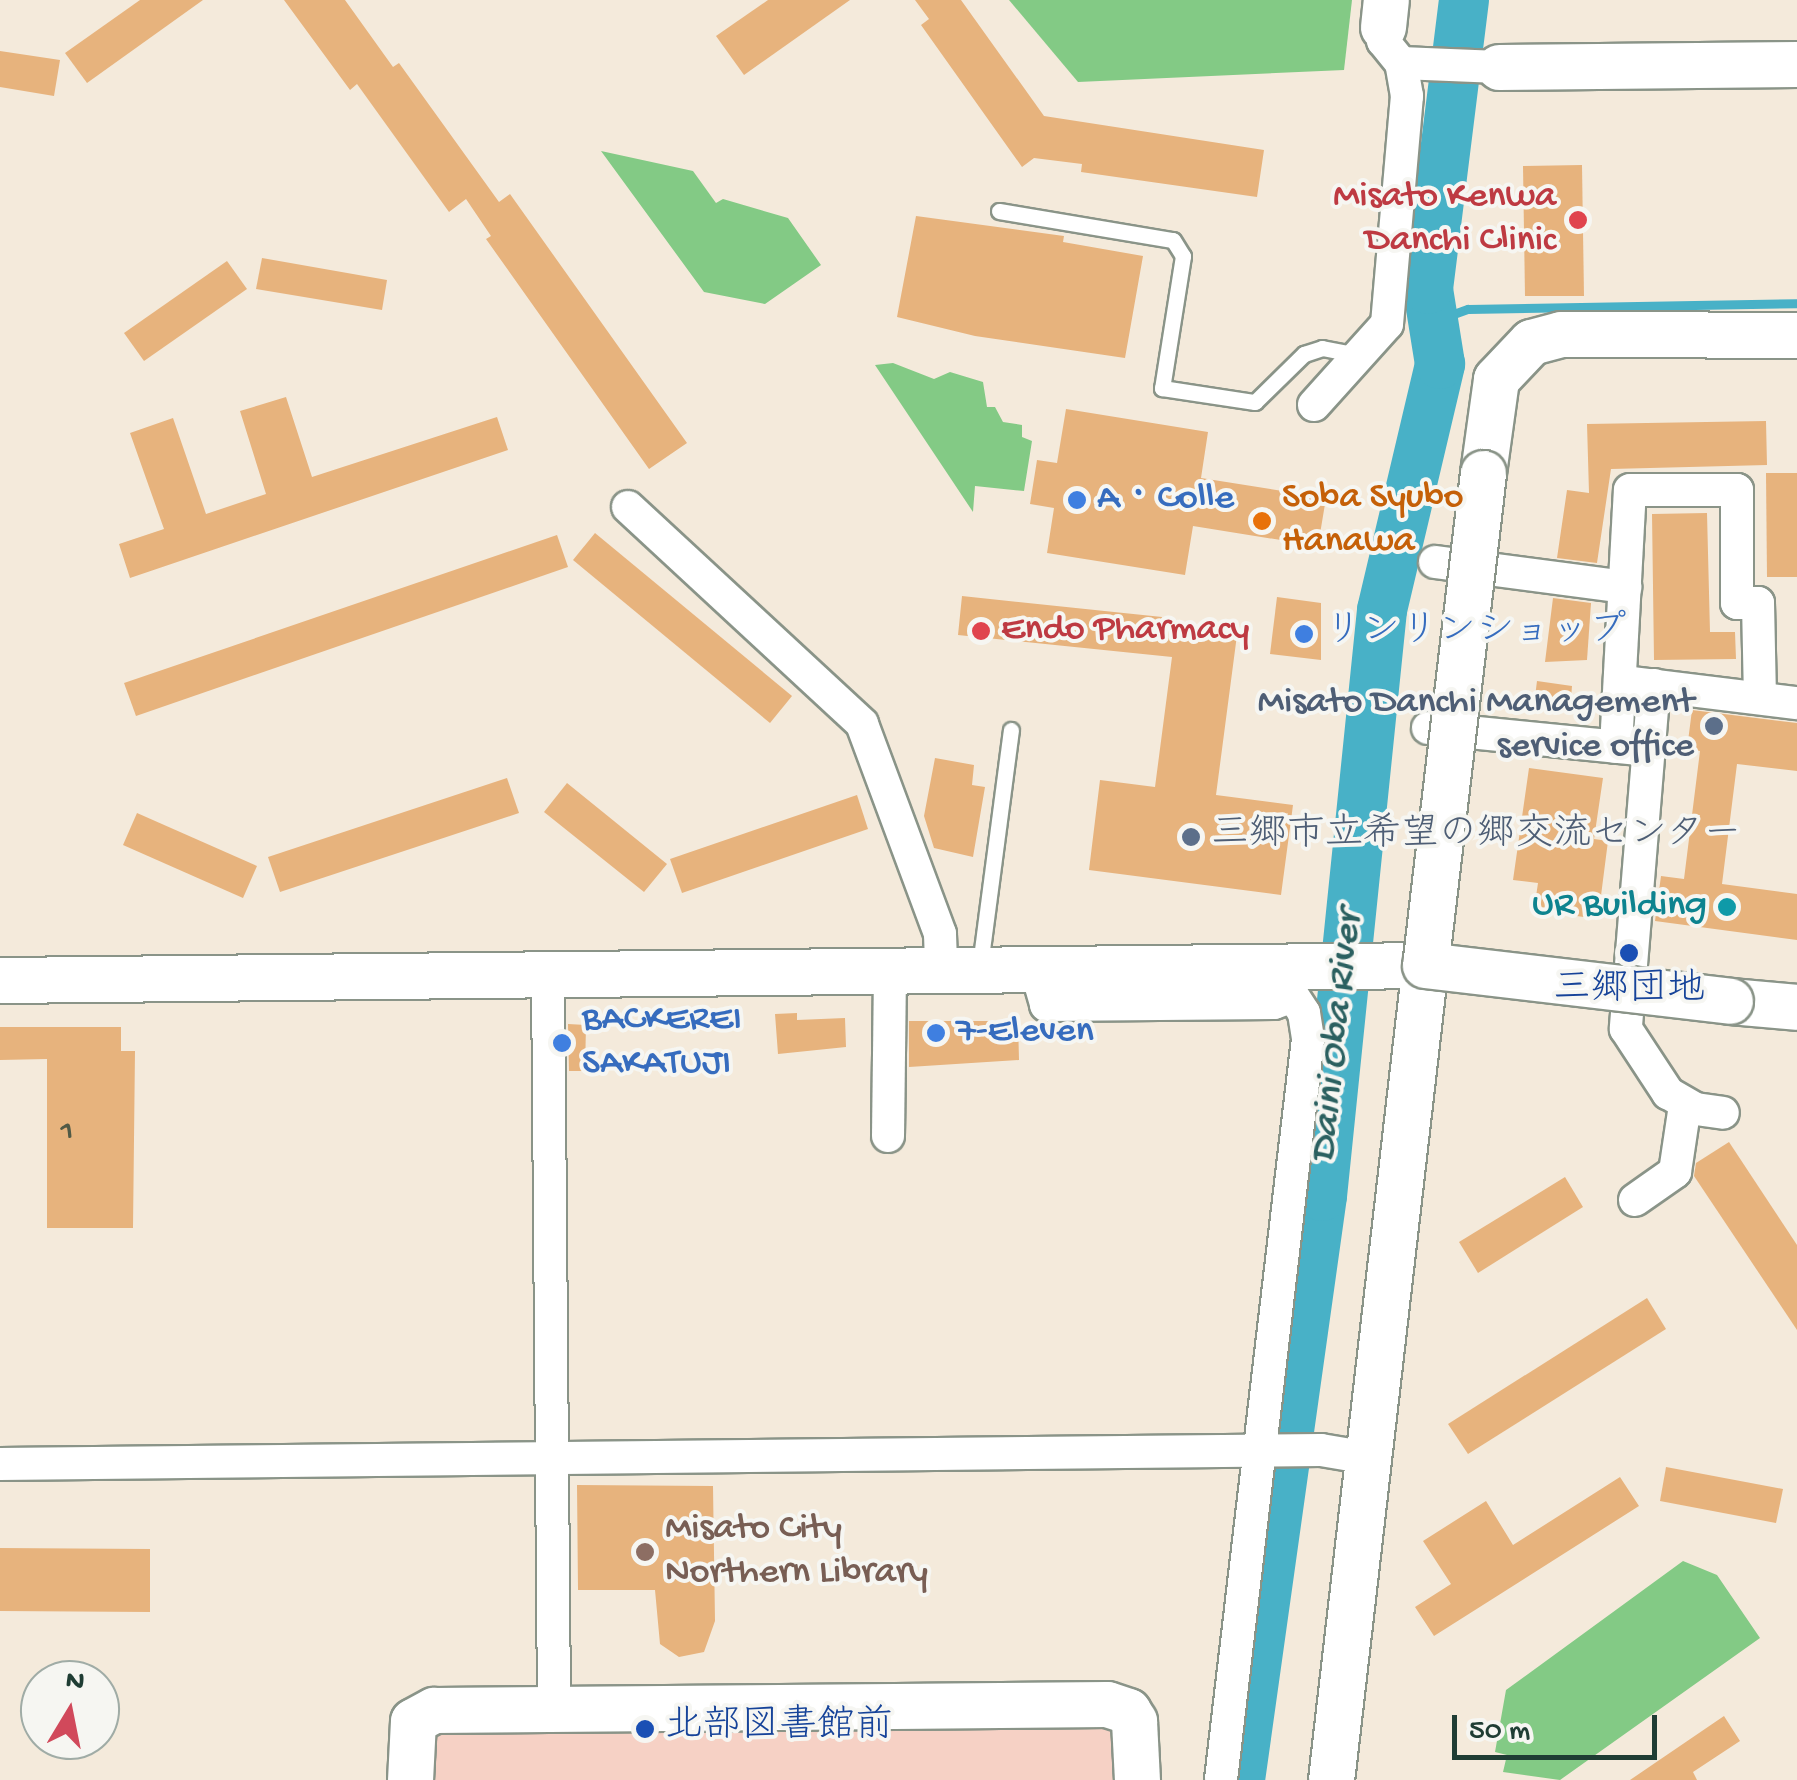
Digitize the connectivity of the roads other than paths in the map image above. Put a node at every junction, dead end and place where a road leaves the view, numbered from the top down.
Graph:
1 (1400, 39) edge
2 (1797, 64) edge
3 (1488, 68) joint
4 (999, 212) dead end
5 (1797, 335) edge
6 (1364, 356) junction
7 (1314, 405) dead end
8 (628, 508) dead end
9 (1435, 562) dead end
10 (1624, 587) junction
11 (1620, 681) junction
12 (1654, 685) junction
13 (1760, 698) junction
14 (1797, 703) edge
15 (1428, 728) dead end
16 (1011, 730) dead end
17 (1616, 747) junction
18 (1649, 750) junction
19 (1425, 965) junction
20 (1036, 969) junction
21 (960, 970) junction
22 (890, 971) junction
23 (548, 975) junction
24 (0, 980) edge
25 (1797, 1007) edge
26 (1685, 1105) junction
27 (1724, 1113) dead end
28 (888, 1136) dead end
29 (1635, 1200) dead end
30 (1259, 1450) junction
31 (551, 1457) junction
32 (1368, 1458) junction
33 (0, 1464) edge
34 (554, 1708) junction
35 (410, 1780) edge
36 (1137, 1780) edge
37 (1221, 1780) edge
38 (1330, 1780) edge

1 - 3 street
1 - 6 street
2 - 3 street
4 - 6 lane
5 - 19 street, bridge
6 - 7 street
8 - 21 street
9 - 10 street
10 - 11 street
10 - 13 street
11 - 12 street
11 - 17 street
12 - 13 street
12 - 18 street
13 - 14 street
15 - 17 street
16 - 21 lane
17 - 18 street
18 - 26 street
19 - 20 street
19 - 25 street, bridge
19 - 32 street
20 - 21 street
20 - 30 street
21 - 22 street
22 - 23 street
22 - 28 street
23 - 24 street
23 - 31 street
26 - 27 street
26 - 29 street
30 - 31 street
30 - 32 street
30 - 37 street
31 - 33 street
31 - 34 street
32 - 38 street
34 - 35 street
34 - 36 street

